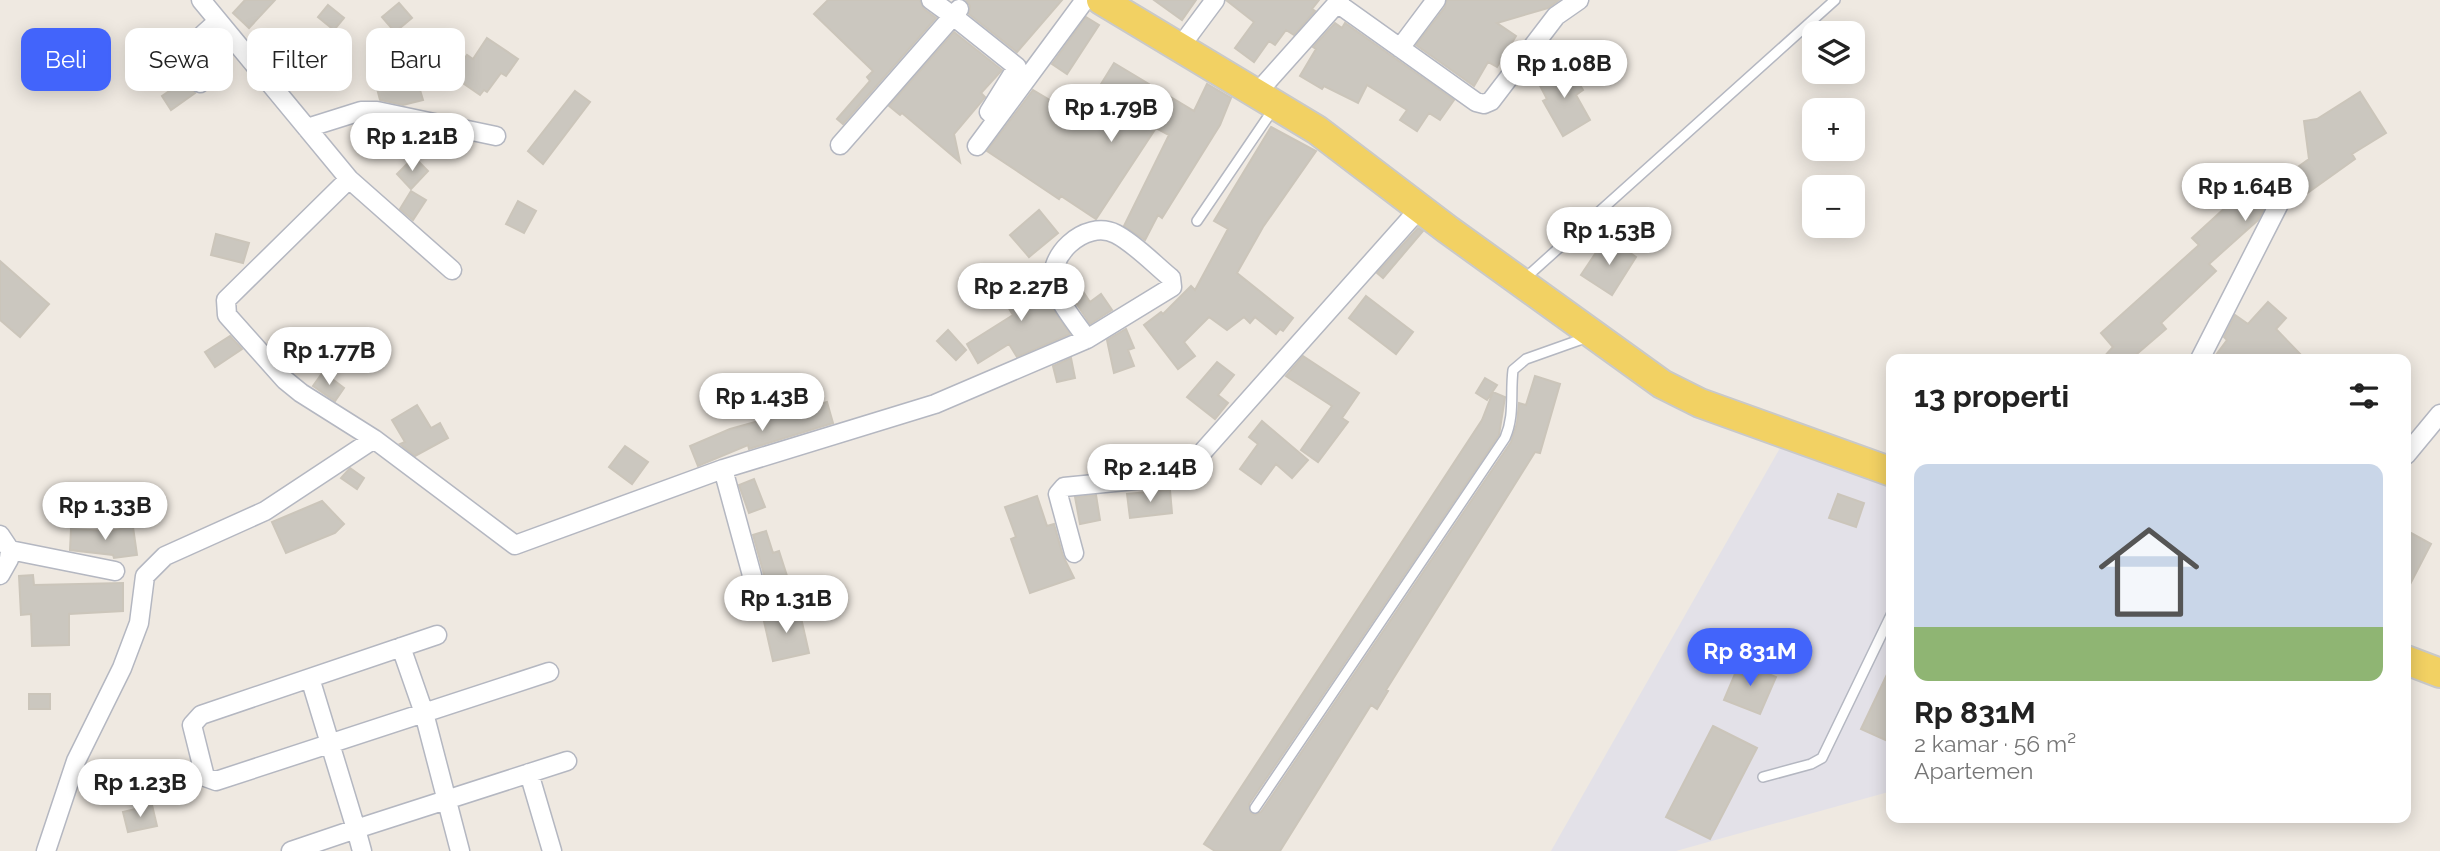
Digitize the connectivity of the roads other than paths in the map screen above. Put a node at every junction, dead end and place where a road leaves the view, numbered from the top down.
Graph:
1 (201, 0) edge
2 (931, 0) edge
3 (1085, 0) edge
4 (1101, 0) edge
5 (1216, 0) edge
6 (1436, 0) edge
7 (1579, 0) edge
8 (1835, 0) edge
9 (1338, 2) edge
10 (1553, 8) edge
11 (956, 13) junction
12 (218, 21) junction
13 (210, 28) edge
14 (1180, 47) junction
15 (1400, 48) junction
16 (1265, 100) junction
17 (309, 130) junction
18 (496, 136) dead end
19 (840, 145) dead end
20 (347, 176) junction
21 (2280, 202) dead end
22 (1420, 208) junction
23 (1197, 221) dead end
24 (452, 270) dead end
25 (1521, 282) junction
26 (1593, 335) junction
27 (1087, 339) junction
28 (2203, 354) edge
29 (2440, 414) edge
30 (374, 439) junction
31 (2411, 449) edge
32 (723, 469) junction
33 (1886, 470) edge
34 (5, 543) edge
35 (1074, 553) dead end
36 (115, 571) dead end
37 (0, 575) edge
38 (759, 601) dead end
39 (1886, 625) edge
40 (437, 635) dead end
41 (401, 647) junction
42 (2411, 662) edge
43 (549, 672) dead end
44 (2440, 673) edge
45 (310, 678) junction
46 (424, 713) junction
47 (329, 742) junction
48 (567, 761) dead end
49 (529, 774) junction
50 (1763, 777) dead end
51 (445, 801) junction
52 (1255, 808) dead end
53 (356, 829) junction
54 (46, 851) edge
55 (291, 851) edge
56 (362, 851) edge
57 (460, 851) edge
58 (552, 851) edge

1 - 12 street
2 - 11 street
3 - 11 street
4 - 14 main road
5 - 14 street
6 - 15 street
7 - 10 street
8 - 25 lane
9 - 15 street
9 - 16 street
10 - 15 street
11 - 19 street
12 - 13 street
12 - 17 street
14 - 16 main road
16 - 22 main road
16 - 23 lane
17 - 18 street
17 - 20 street
20 - 24 street
20 - 30 street
21 - 28 street
22 - 25 main road
22 - 35 street
25 - 26 main road
26 - 33 main road
26 - 52 lane
27 - 27 street
27 - 32 street
29 - 31 street
30 - 32 street
30 - 54 street
32 - 38 street
34 - 36 street
34 - 37 street
39 - 50 lane
40 - 41 street
41 - 45 street
41 - 46 street
42 - 44 main road
43 - 46 street
45 - 47 street
45 - 47 street
46 - 47 street
46 - 51 street
47 - 53 street
48 - 49 street
49 - 51 street
49 - 58 street
51 - 53 street
51 - 57 street
53 - 55 street
53 - 56 street

